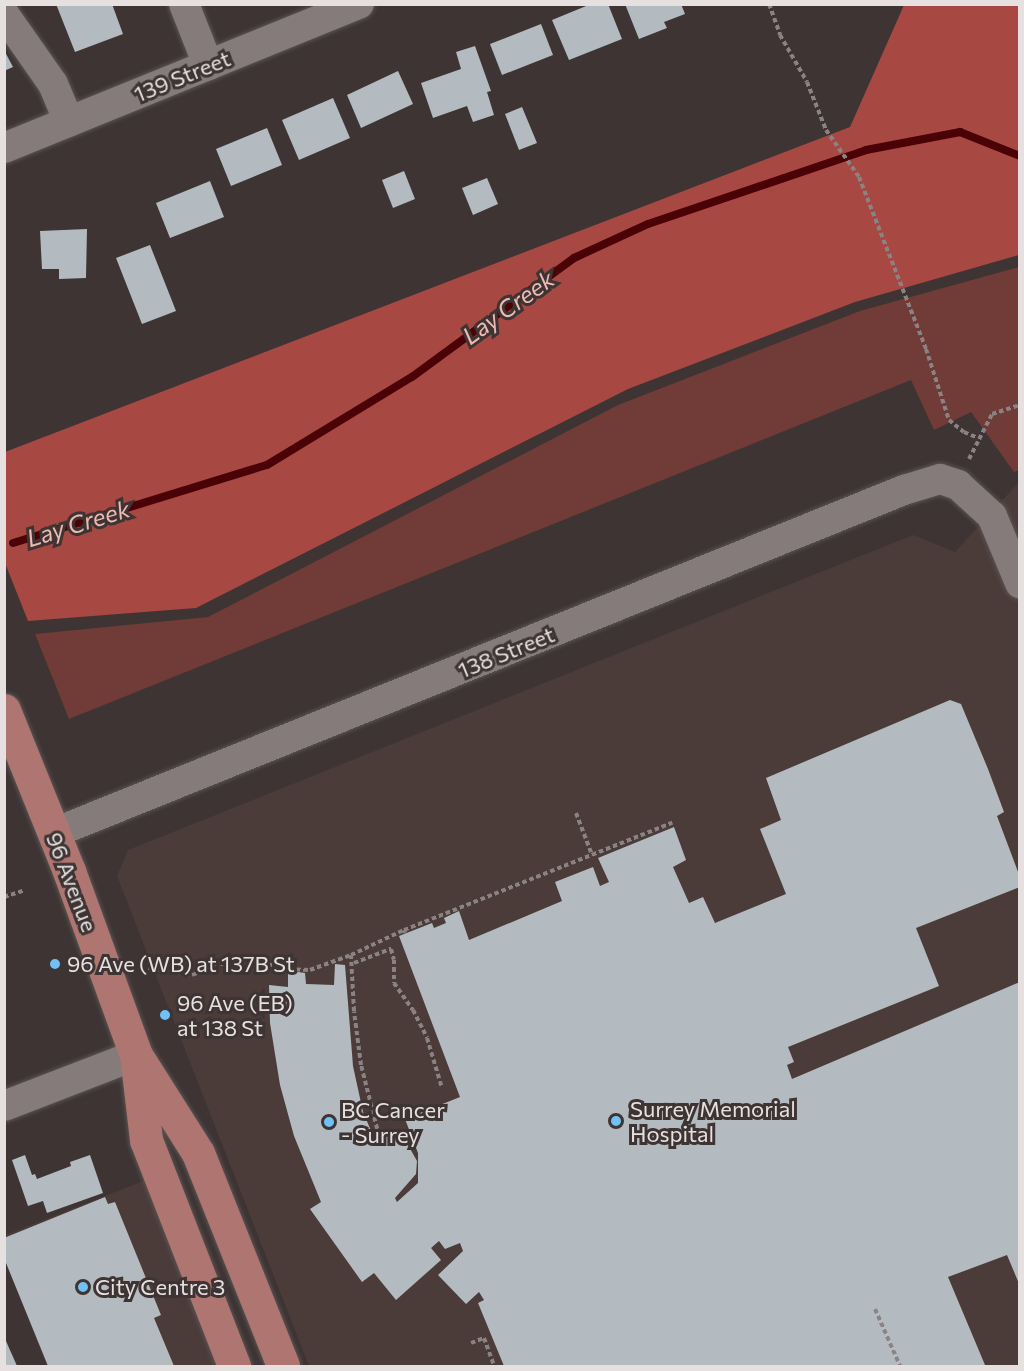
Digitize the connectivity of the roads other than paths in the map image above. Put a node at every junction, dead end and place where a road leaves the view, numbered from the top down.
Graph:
1 (184, 4) edge
2 (359, 4) edge
3 (4, 14) edge
4 (208, 65) junction
5 (69, 122) junction
6 (4, 148) edge
7 (1020, 583) edge
8 (4, 710) edge
9 (54, 833) junction
10 (136, 1056) junction
11 (4, 1106) edge
12 (146, 1140) junction
13 (234, 1366) edge
14 (260, 1366) edge
15 (283, 1366) edge

1 - 4 street
2 - 4 street, 139 Street
3 - 5 street
4 - 5 street, 139 Street
5 - 6 street, 139 Street
7 - 9 street, 138 Street
8 - 9 main road, 96 Avenue
9 - 10 main road, 96 Avenue
10 - 11 street
10 - 12 main road, 96 Avenue
10 - 15 main road, 96 Avenue
12 - 13 main road, 96 Avenue
12 - 14 main road

